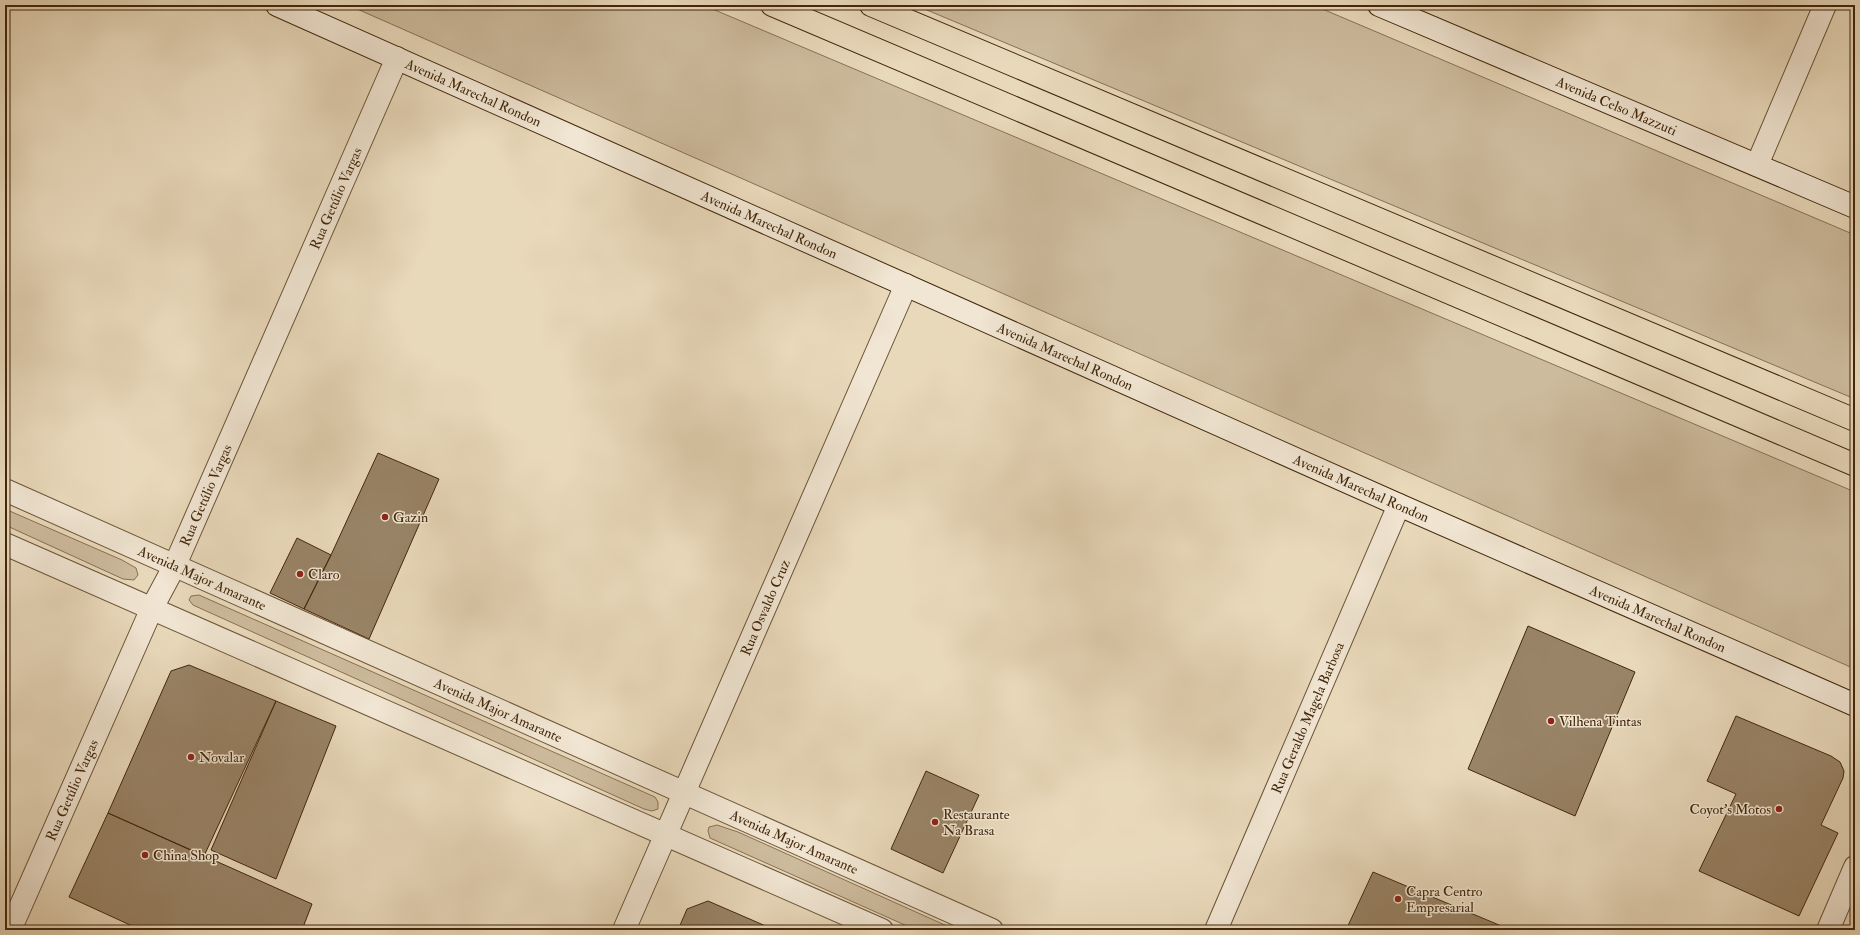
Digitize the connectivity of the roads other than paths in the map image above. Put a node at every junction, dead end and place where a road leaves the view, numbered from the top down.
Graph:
1 (277, 5) edge
2 (772, 5) edge
3 (871, 5) edge
4 (1378, 5) edge
5 (1825, 5) edge
6 (397, 58) junction
7 (1757, 165) junction
8 (1855, 207) edge
9 (906, 285) junction
10 (1855, 420) edge
11 (1855, 465) edge
12 (5, 490) edge
13 (1399, 505) junction
14 (5, 544) edge
15 (175, 565) junction
16 (152, 608) junction
17 (1855, 705) edge
18 (684, 793) junction
19 (666, 835) junction
20 (1855, 867) edge
21 (10, 930) edge
22 (624, 930) edge
23 (882, 930) edge
24 (992, 930) edge
25 (1216, 930) edge
26 (1828, 930) edge

1 - 6 street, Avenida Marechal Rondon
2 - 11 highway
3 - 10 highway
4 - 7 street, Avenida Celso Mazzuti
5 - 7 street
6 - 9 street, Avenida Marechal Rondon
6 - 15 street, Rua Getúlio Vargas
7 - 8 street, Avenida Celso Mazzuti
9 - 13 street, Avenida Marechal Rondon
9 - 18 street, Rua Osvaldo Cruz
12 - 15 street, Avenida Major Amarante
13 - 17 street, Avenida Marechal Rondon
13 - 25 street, Rua Geraldo Magela Barbosa
14 - 16 street
15 - 16 street, Rua Getúlio Vargas
15 - 18 street, Avenida Major Amarante
16 - 19 street
16 - 21 street, Rua Getúlio Vargas
18 - 19 street, Rua Osvaldo Cruz
18 - 24 street, Avenida Major Amarante
19 - 22 street, Rua Osvaldo Cruz
19 - 23 street
20 - 26 street

